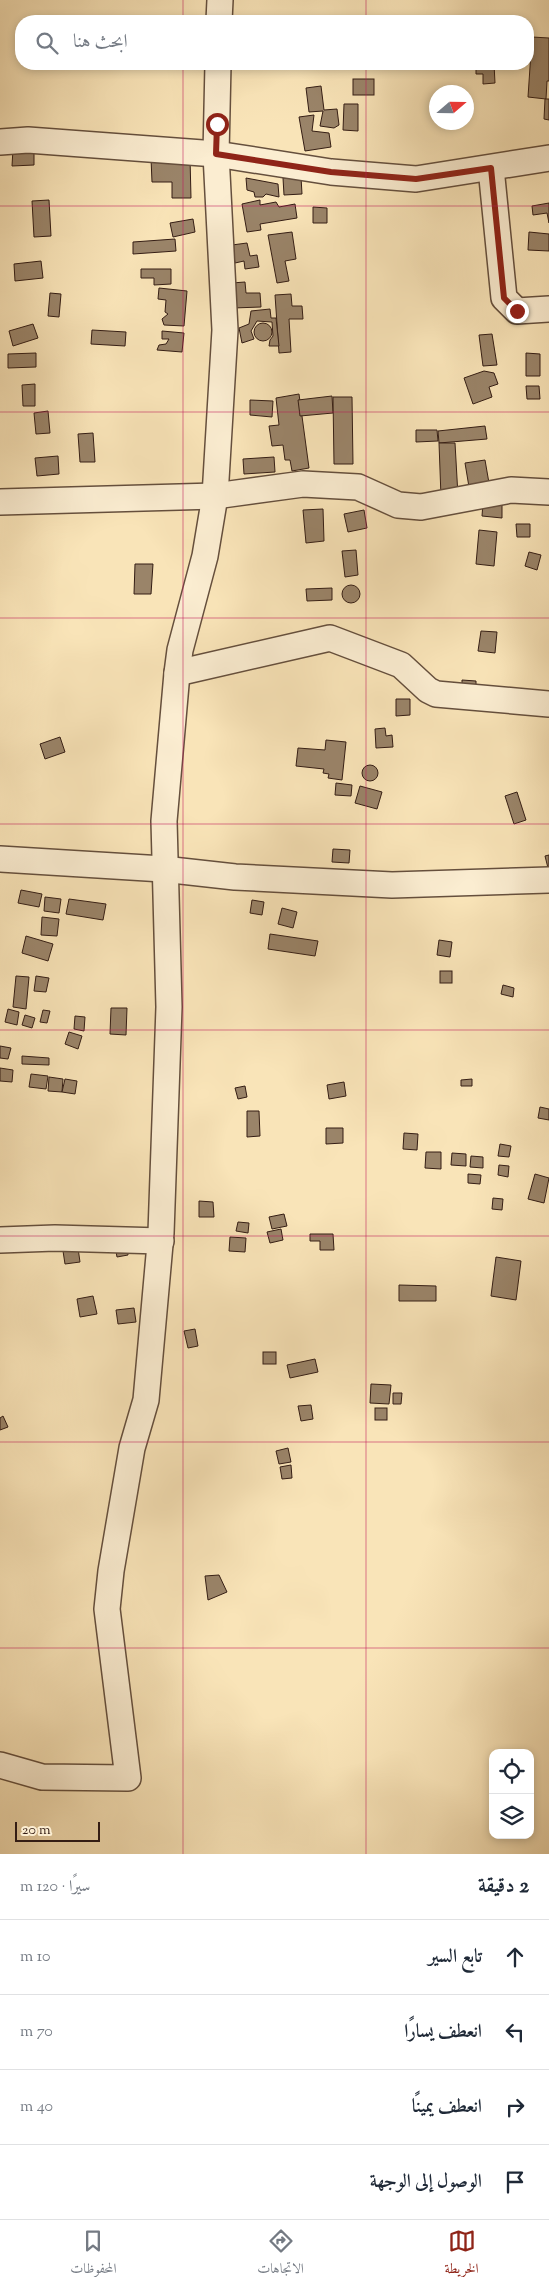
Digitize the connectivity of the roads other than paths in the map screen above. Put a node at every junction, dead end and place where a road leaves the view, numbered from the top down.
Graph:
1 (220, 0) edge
2 (219, 15) edge
3 (218, 70) edge
4 (0, 142) edge
5 (216, 154) junction
6 (549, 158) edge
7 (491, 168) junction
8 (549, 309) edge
9 (549, 492) edge
10 (216, 496) junction
11 (0, 502) edge
12 (177, 673) junction
13 (549, 704) edge
14 (0, 859) edge
15 (163, 869) junction
16 (549, 880) edge
17 (0, 1240) edge
18 (161, 1241) junction
19 (0, 1765) edge

1 - 2 street
3 - 5 street
4 - 5 street
5 - 7 street
5 - 10 street
6 - 7 street
7 - 8 street
9 - 10 street
10 - 11 street
10 - 12 street
12 - 13 street
12 - 15 street
14 - 15 street
15 - 16 street
15 - 18 street
17 - 18 street
18 - 19 street

